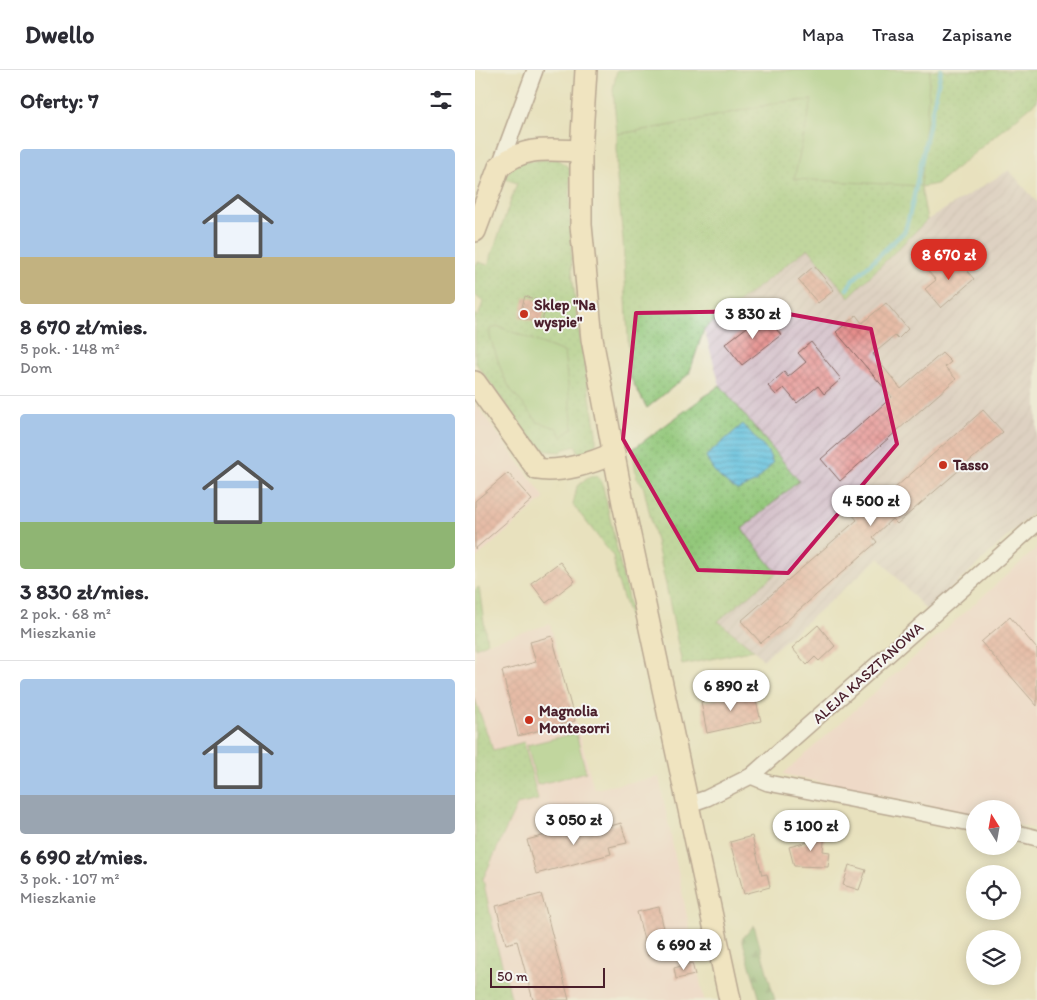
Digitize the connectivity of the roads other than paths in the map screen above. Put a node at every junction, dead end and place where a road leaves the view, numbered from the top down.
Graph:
1 (535, 70) edge
2 (586, 70) edge
3 (581, 151) junction
4 (499, 167) junction
5 (475, 231) edge
6 (475, 382) edge
7 (614, 453) junction
8 (1037, 523) edge
9 (751, 776) junction
10 (687, 805) junction
11 (966, 822) edge
12 (1021, 834) edge
13 (1037, 838) edge
14 (730, 1000) edge

1 - 4 street
2 - 3 street
3 - 4 street
3 - 7 street
4 - 5 street
6 - 7 street
7 - 10 street
8 - 9 street, ALEJA KASZTANOWA
9 - 10 street, ALEJA KASZTANOWA
9 - 11 street
10 - 14 street
12 - 13 street

